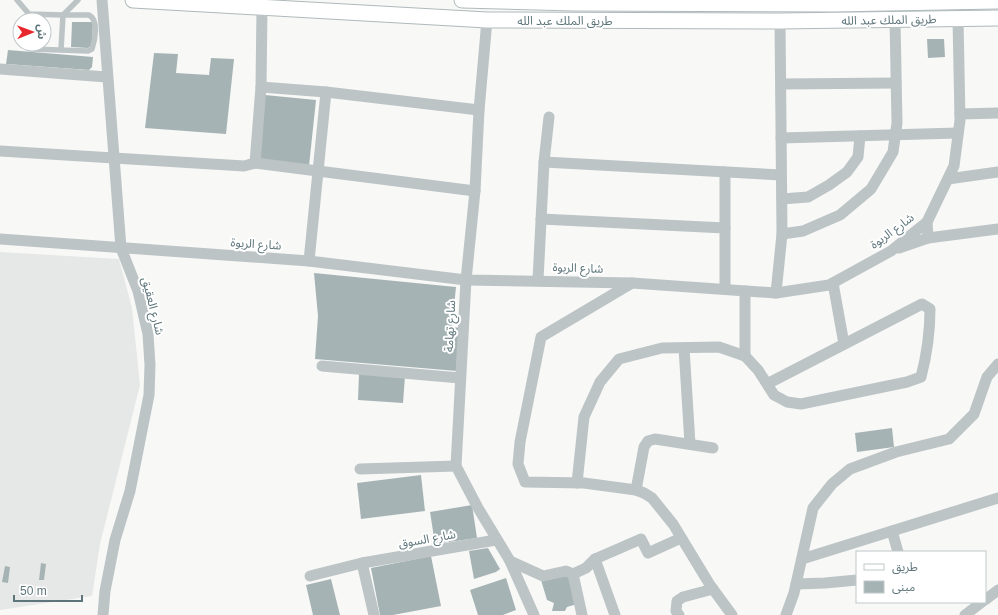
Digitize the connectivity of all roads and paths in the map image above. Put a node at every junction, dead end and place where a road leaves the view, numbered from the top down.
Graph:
1 (17, 0) edge
2 (78, 0) edge
3 (102, 0) edge
4 (133, 0) edge
5 (462, 0) edge
6 (513, 1) edge
7 (998, 1) edge
8 (573, 2) edge
9 (262, 8) junction
10 (25, 12) edge
11 (63, 15) junction
12 (52, 16) edge
13 (998, 18) edge
14 (958, 19) junction
15 (487, 20) junction
16 (895, 20) junction
17 (780, 21) junction
18 (52, 50) edge
19 (61, 50) junction
20 (0, 69) edge
21 (107, 77) junction
22 (896, 83) junction
23 (781, 84) junction
24 (261, 87) junction
25 (326, 92) junction
26 (479, 110) junction
27 (998, 113) edge
28 (960, 114) junction
29 (549, 117) dead end
30 (958, 133) junction
31 (895, 135) junction
32 (860, 136) junction
33 (781, 138) junction
34 (0, 151) edge
35 (114, 158) junction
36 (544, 162) junction
37 (255, 163) junction
38 (318, 170) junction
39 (725, 172) junction
40 (998, 172) edge
41 (781, 175) junction
42 (948, 179) junction
43 (475, 191) junction
44 (782, 199) junction
45 (541, 219) junction
46 (927, 222) junction
47 (725, 228) junction
48 (998, 229) edge
49 (782, 234) junction
50 (928, 238) junction
51 (0, 239) edge
52 (121, 248) junction
53 (891, 251) junction
54 (309, 261) junction
55 (466, 280) junction
56 (538, 280) junction
57 (632, 283) junction
58 (833, 283) junction
59 (726, 289) junction
60 (745, 291) junction
61 (776, 293) junction
62 (844, 344) junction
63 (684, 348) junction
64 (745, 356) junction
65 (998, 364) edge
66 (322, 366) dead end
67 (460, 378) junction
68 (767, 384) junction
69 (690, 444) junction
70 (713, 448) dead end
71 (456, 466) junction
72 (360, 469) dead end
73 (577, 483) junction
74 (636, 490) junction
75 (998, 498) edge
76 (892, 531) junction
77 (681, 538) junction
78 (496, 540) junction
79 (898, 551) edge
80 (595, 559) junction
81 (802, 559) junction
82 (510, 561) junction
83 (362, 563) junction
84 (574, 574) junction
85 (310, 576) dead end
86 (856, 580) edge
87 (796, 584) junction
88 (713, 589) junction
89 (998, 590) edge
90 (986, 599) edge
91 (981, 603) edge
92 (531, 614) edge
93 (104, 615) edge
94 (374, 615) edge
95 (582, 615) edge
96 (615, 615) edge
97 (679, 615) edge
98 (732, 615) edge
99 (786, 615) edge
100 (965, 615) edge

1 - 10 lane
2 - 11 lane
3 - 21 street, شارع العقيق
4 - 9 main road, طريق الملك عبد الله
5 - 6 main road, طريق الملك عبد الله
6 - 8 main road, طريق الملك عبد الله
7 - 8 main road, طريق الملك عبد الله
9 - 15 main road, طريق الملك عبد الله
9 - 24 street
11 - 12 lane
11 - 19 lane
11 - 19 lane
13 - 14 main road, طريق الملك عبد الله
14 - 16 main road, طريق الملك عبد الله
14 - 28 street, شارع الربوة
15 - 17 main road, طريق الملك عبد الله
15 - 26 street, شارع تهامة
16 - 17 main road, طريق الملك عبد الله
16 - 22 street
17 - 23 street
18 - 19 lane
20 - 21 street
21 - 35 street, شارع العقيق
22 - 23 street
22 - 31 street
23 - 33 street
24 - 25 street
24 - 37 street
25 - 26 street
25 - 38 street
26 - 43 street, شارع تهامة
27 - 28 street
28 - 30 street, شارع الربوة
29 - 36 street
30 - 31 street
30 - 42 street, شارع الربوة
31 - 32 street
31 - 49 street
32 - 33 street
32 - 44 street
33 - 41 street
34 - 35 street
35 - 37 street
35 - 52 street, شارع العقيق
36 - 39 street
36 - 45 street
37 - 38 street
38 - 43 street
38 - 54 street
39 - 41 street
39 - 47 street
40 - 42 street
41 - 44 street
42 - 46 street, شارع الربوة
43 - 55 street, شارع تهامة
44 - 49 street
45 - 47 street
45 - 56 street
46 - 50 street
46 - 53 street, شارع الربوة
47 - 59 street
48 - 50 street
49 - 61 street
50 - 53 street
51 - 52 street, شارع الربوة
52 - 54 street, شارع الربوة
52 - 93 street, شارع العقيق
53 - 58 street, شارع الربوة
54 - 55 street, شارع الربوة
55 - 56 street, شارع الربوة
55 - 67 street, شارع تهامة
56 - 57 street, شارع الربوة
57 - 59 street, شارع الربوة
57 - 73 street
58 - 61 street, شارع الربوة
58 - 62 street
59 - 60 street, شارع الربوة
60 - 61 street, شارع الربوة
60 - 64 street
62 - 68 street
62 - 68 street
63 - 64 street
63 - 69 street
63 - 73 street
64 - 68 street
65 - 81 street
66 - 67 street
67 - 71 street, شارع تهامة
69 - 70 street
69 - 74 street
71 - 72 street
71 - 78 street
73 - 74 street
74 - 77 street
75 - 76 street
76 - 79 street
76 - 81 street
77 - 80 street
77 - 88 street
78 - 82 street
78 - 83 street, شارع السوق
80 - 84 street
80 - 96 street
81 - 87 street
82 - 84 street
82 - 92 street
83 - 85 street, شارع السوق
83 - 94 street
84 - 95 street
86 - 87 street
87 - 99 street
88 - 97 street
88 - 98 street
89 - 90 street
91 - 100 street

